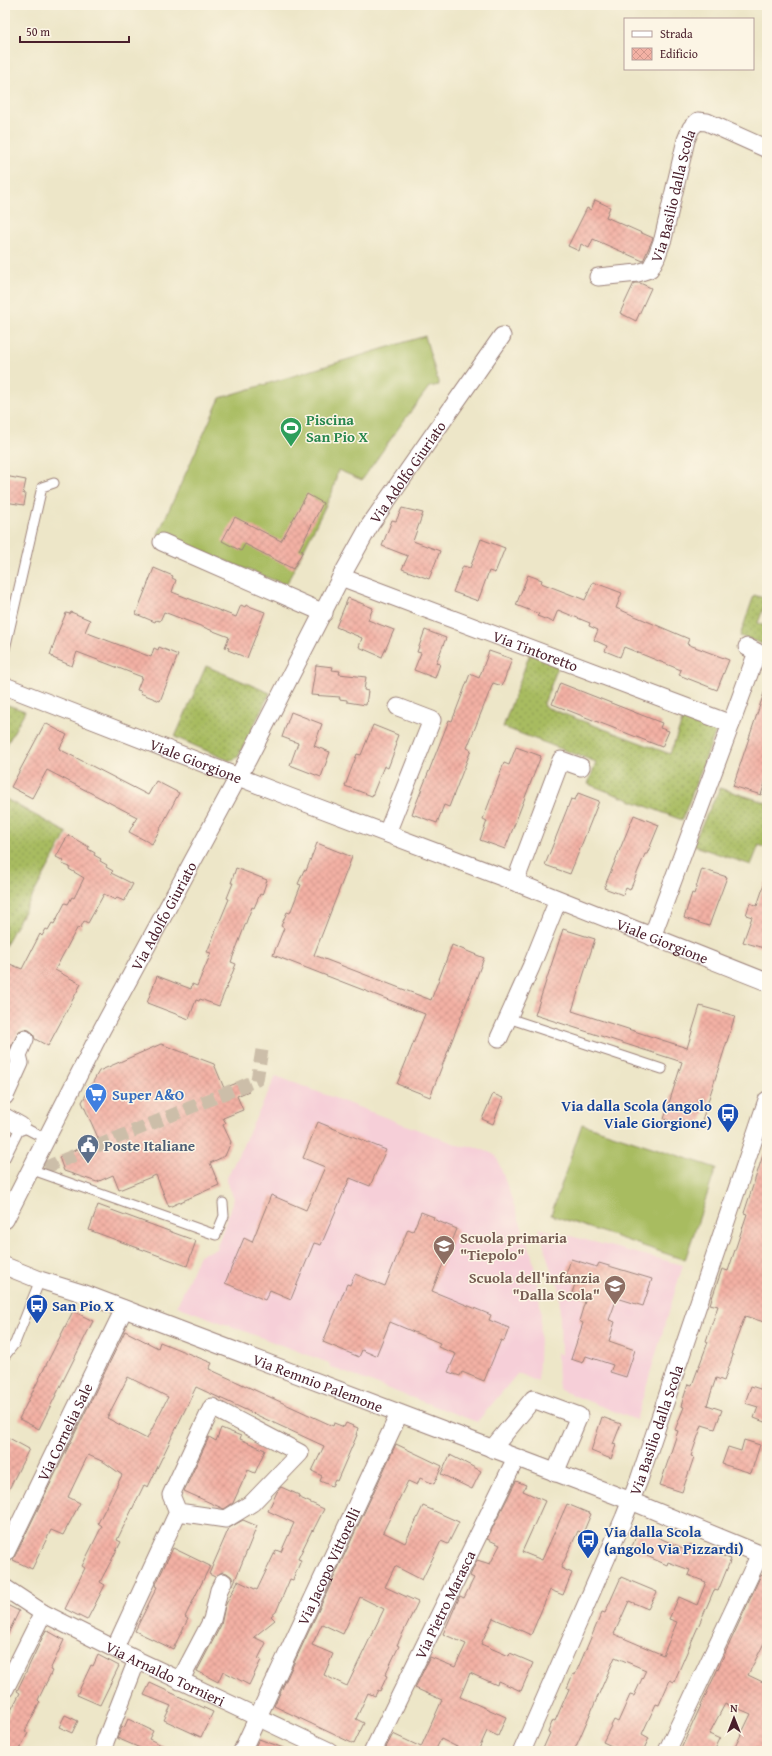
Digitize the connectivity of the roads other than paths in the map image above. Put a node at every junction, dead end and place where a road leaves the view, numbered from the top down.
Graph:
1 (767, 149) edge
2 (598, 277) dead end
3 (502, 336) dead end
4 (54, 483) dead end
5 (162, 542) dead end
6 (341, 577) junction
7 (324, 613) junction
8 (746, 647) dead end
9 (5, 649) edge
10 (5, 686) edge
11 (398, 707) dead end
12 (731, 724) junction
13 (581, 767) dead end
14 (239, 776) junction
15 (387, 833) junction
16 (515, 882) junction
17 (558, 900) junction
18 (652, 938) junction
19 (767, 982) edge
20 (508, 1018) junction
21 (499, 1038) dead end
22 (25, 1039) dead end
23 (662, 1069) dead end
24 (5, 1096) edge
25 (767, 1100) edge
26 (5, 1117) edge
27 (21, 1126) junction
28 (46, 1139) junction
29 (5, 1158) edge
30 (30, 1169) junction
31 (223, 1203) dead end
32 (5, 1220) edge
33 (5, 1266) edge
34 (40, 1280) junction
35 (124, 1310) junction
36 (5, 1356) edge
37 (399, 1414) junction
38 (492, 1449) junction
39 (516, 1458) junction
40 (555, 1473) junction
41 (631, 1501) junction
42 (178, 1512) junction
43 (5, 1554) edge
44 (763, 1555) edge
45 (223, 1582) dead end
46 (5, 1588) edge
47 (43, 1613) junction
48 (115, 1648) junction
49 (137, 1660) junction
50 (180, 1681) junction
51 (5, 1689) edge
52 (257, 1717) junction
53 (104, 1751) edge
54 (242, 1751) edge
55 (329, 1751) edge
56 (372, 1751) edge
57 (522, 1751) edge
58 (667, 1751) edge

1 - 2 street, Via Basilio dalla Scola
3 - 6 street, Via Adolfo Giuriato
4 - 9 lane
5 - 7 street
6 - 7 street, Via Adolfo Giuriato
6 - 12 street, Via Tintoretto
7 - 14 street, Via Adolfo Giuriato
8 - 12 street
10 - 14 street, Viale Giorgione
11 - 15 street
12 - 18 street
13 - 16 street
14 - 15 street, Viale Giorgione
14 - 28 street, Via Adolfo Giuriato
15 - 16 street, Viale Giorgione
16 - 17 street, Viale Giorgione
17 - 18 street, Viale Giorgione
17 - 20 street
18 - 19 street, Viale Giorgione
20 - 21 street
20 - 23 lane
22 - 24 street
25 - 41 street, Via Basilio dalla Scola
26 - 27 street
27 - 28 lane
27 - 29 lane
28 - 30 street, Via Adolfo Giuriato
30 - 31 lane
30 - 32 street, Via Adolfo Giuriato
33 - 34 street, Via Remnio Palemone
34 - 35 street, Via Remnio Palemone
34 - 36 lane
35 - 37 street, Via Remnio Palemone
35 - 43 street, Via Cornelia Sale
37 - 38 street, Via Remnio Palemone
37 - 52 street, Via Jacopo Vittorelli
38 - 39 street, Via Remnio Palemone
38 - 40 street
39 - 40 street, Via Remnio Palemone
39 - 56 street, Via Pietro Marasca
40 - 41 street, Via Remnio Palemone
41 - 44 street, Via Remnio Palemone
41 - 57 street, Via Basilio dalla Scola
42 - 42 street
42 - 48 street
44 - 58 street
45 - 50 street
46 - 47 street, Via Arnaldo Tornieri
47 - 48 street, Via Arnaldo Tornieri
47 - 51 street
48 - 49 street, Via Arnaldo Tornieri
49 - 50 street, Via Arnaldo Tornieri
49 - 53 street
50 - 52 street, Via Arnaldo Tornieri
52 - 54 street, Via Jacopo Vittorelli
52 - 55 street, Via Arnaldo Tornieri

